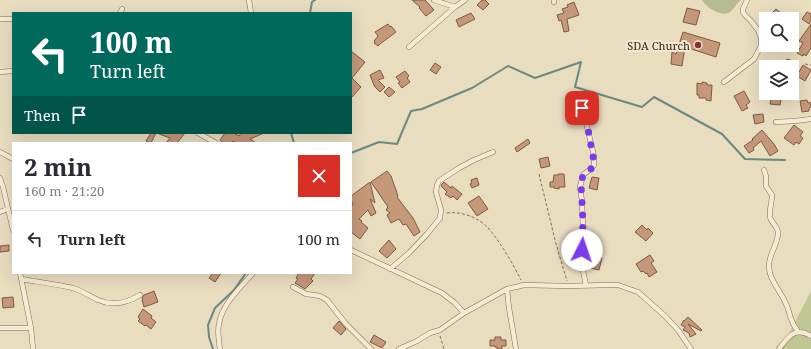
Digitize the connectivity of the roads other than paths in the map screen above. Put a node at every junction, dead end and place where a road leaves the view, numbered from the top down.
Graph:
1 (249, 0) edge
2 (434, 0) edge
3 (465, 0) edge
4 (747, 0) edge
5 (455, 7) junction
6 (251, 12) edge
7 (0, 19) edge
8 (12, 19) edge
9 (409, 47) dead end
10 (12, 71) edge
11 (0, 72) edge
12 (724, 82) dead end
13 (574, 94) dead end
14 (811, 119) edge
15 (776, 122) dead end
16 (200, 134) edge
17 (214, 142) edge
18 (0, 152) edge
19 (494, 152) dead end
20 (12, 158) edge
21 (764, 170) dead end
22 (0, 178) edge
23 (8, 210) junction
24 (0, 212) edge
25 (12, 226) edge
26 (352, 250) edge
27 (390, 269) junction
28 (20, 274) edge
29 (252, 274) edge
30 (21, 279) junction
31 (586, 285) junction
32 (293, 287) dead end
33 (507, 289) junction
34 (140, 295) dead end
35 (464, 313) junction
36 (0, 328) edge
37 (31, 328) junction
38 (798, 332) junction
39 (811, 336) edge
40 (34, 349) edge
41 (220, 349) edge
42 (372, 349) edge
43 (399, 349) edge
44 (516, 349) edge
45 (691, 349) edge
46 (779, 349) edge

1 - 6 street
2 - 5 street
3 - 5 street
4 - 12 street
5 - 9 street
7 - 8 street
10 - 11 street
13 - 31 street
14 - 15 street
16 - 17 street
18 - 20 street
19 - 27 street
21 - 38 street
22 - 23 street
23 - 24 street
23 - 25 street
26 - 27 street
27 - 35 street
28 - 30 street
29 - 41 street
30 - 34 street
30 - 37 street
31 - 33 street
31 - 45 street
32 - 42 street
33 - 35 street
33 - 44 street
35 - 43 street
36 - 37 street
37 - 40 street
38 - 39 street
38 - 46 street

